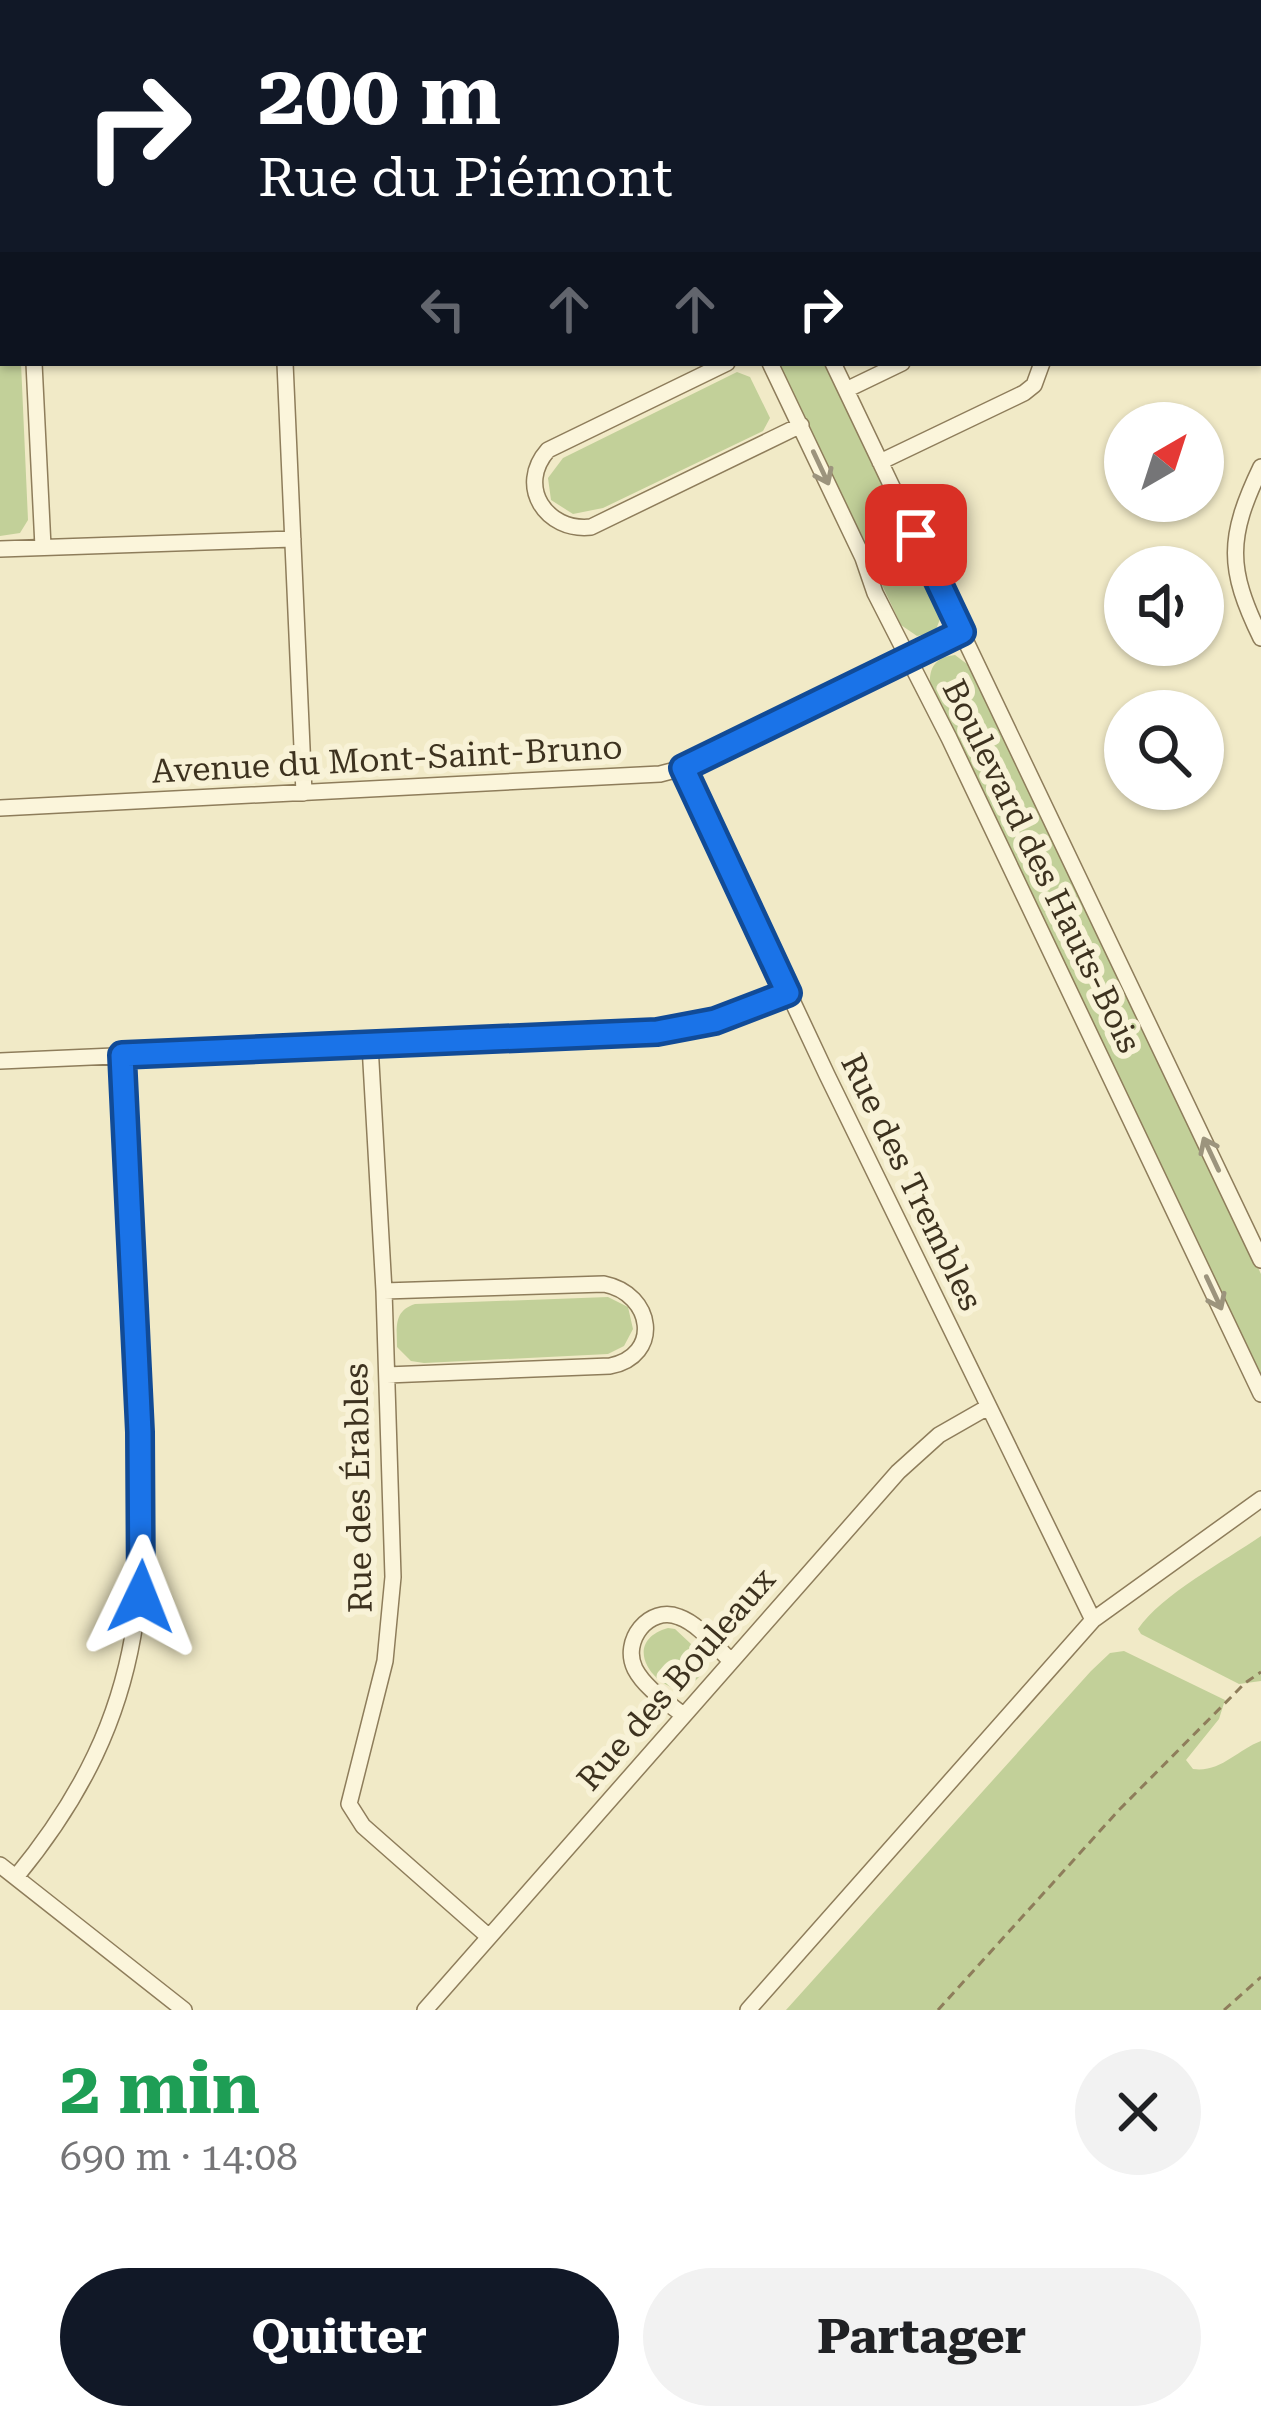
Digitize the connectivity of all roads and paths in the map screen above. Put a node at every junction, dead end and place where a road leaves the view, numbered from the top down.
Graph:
1 (34, 366) edge
2 (285, 366) edge
3 (721, 366) edge
4 (772, 366) edge
5 (834, 366) edge
6 (896, 366) edge
7 (1041, 366) edge
8 (846, 390) junction
9 (801, 425) junction
10 (880, 462) junction
11 (1261, 467) edge
12 (293, 539) junction
13 (43, 547) junction
14 (0, 549) edge
15 (962, 632) junction
16 (1261, 638) edge
17 (907, 659) junction
18 (683, 768) junction
19 (304, 793) junction
20 (0, 808) edge
21 (788, 993) junction
22 (370, 1045) junction
23 (122, 1055) junction
24 (0, 1060) edge
25 (1261, 1260) edge
26 (384, 1291) junction
27 (387, 1376) junction
28 (1261, 1394) edge
29 (988, 1407) junction
30 (1261, 1499) edge
31 (1093, 1620) junction
32 (731, 1661) junction
33 (1261, 1672) edge
34 (683, 1715) junction
35 (0, 1865) edge
36 (16, 1877) junction
37 (489, 1937) junction
38 (1261, 1977) edge
39 (184, 2010) edge
40 (425, 2010) edge
41 (748, 2010) edge
42 (938, 2010) edge
43 (1224, 2010) edge

1 - 13 street
2 - 12 street
3 - 9 street
4 - 9 street, Boulevard des Hauts-Bois
5 - 8 street, Boulevard des Hauts-Bois
6 - 8 street
7 - 10 street
8 - 10 street, Boulevard des Hauts-Bois
9 -> 17 street, Boulevard des Hauts-Bois
10 - 15 street, Boulevard des Hauts-Bois
11 - 16 street
12 - 13 street
12 - 19 street
13 - 14 street
15 - 17 street, Avenue du Mont-Saint-Bruno
25 -> 15 street, Boulevard des Hauts-Bois
17 - 18 street, Avenue du Mont-Saint-Bruno
17 -> 28 street, Boulevard des Hauts-Bois
18 - 19 street, Avenue du Mont-Saint-Bruno
18 - 21 street, Rue des Trembles
19 - 20 street, Avenue du Mont-Saint-Bruno
21 - 22 street
21 - 29 street, Rue des Trembles
22 - 23 street
22 - 26 street, Rue des Érables
23 - 24 street
23 - 36 street
26 - 27 street, Rue des Érables
26 - 27 street
27 - 37 street, Rue des Érables
29 - 31 street, Rue des Trembles
29 - 32 street, Rue des Bouleaux
30 - 31 street
31 - 41 street
32 - 34 street, Rue des Bouleaux
32 - 34 street
33 - 42 path
34 - 37 street, Rue des Bouleaux
35 - 36 street
36 - 39 street
37 - 40 street, Rue des Bouleaux
38 - 43 path

